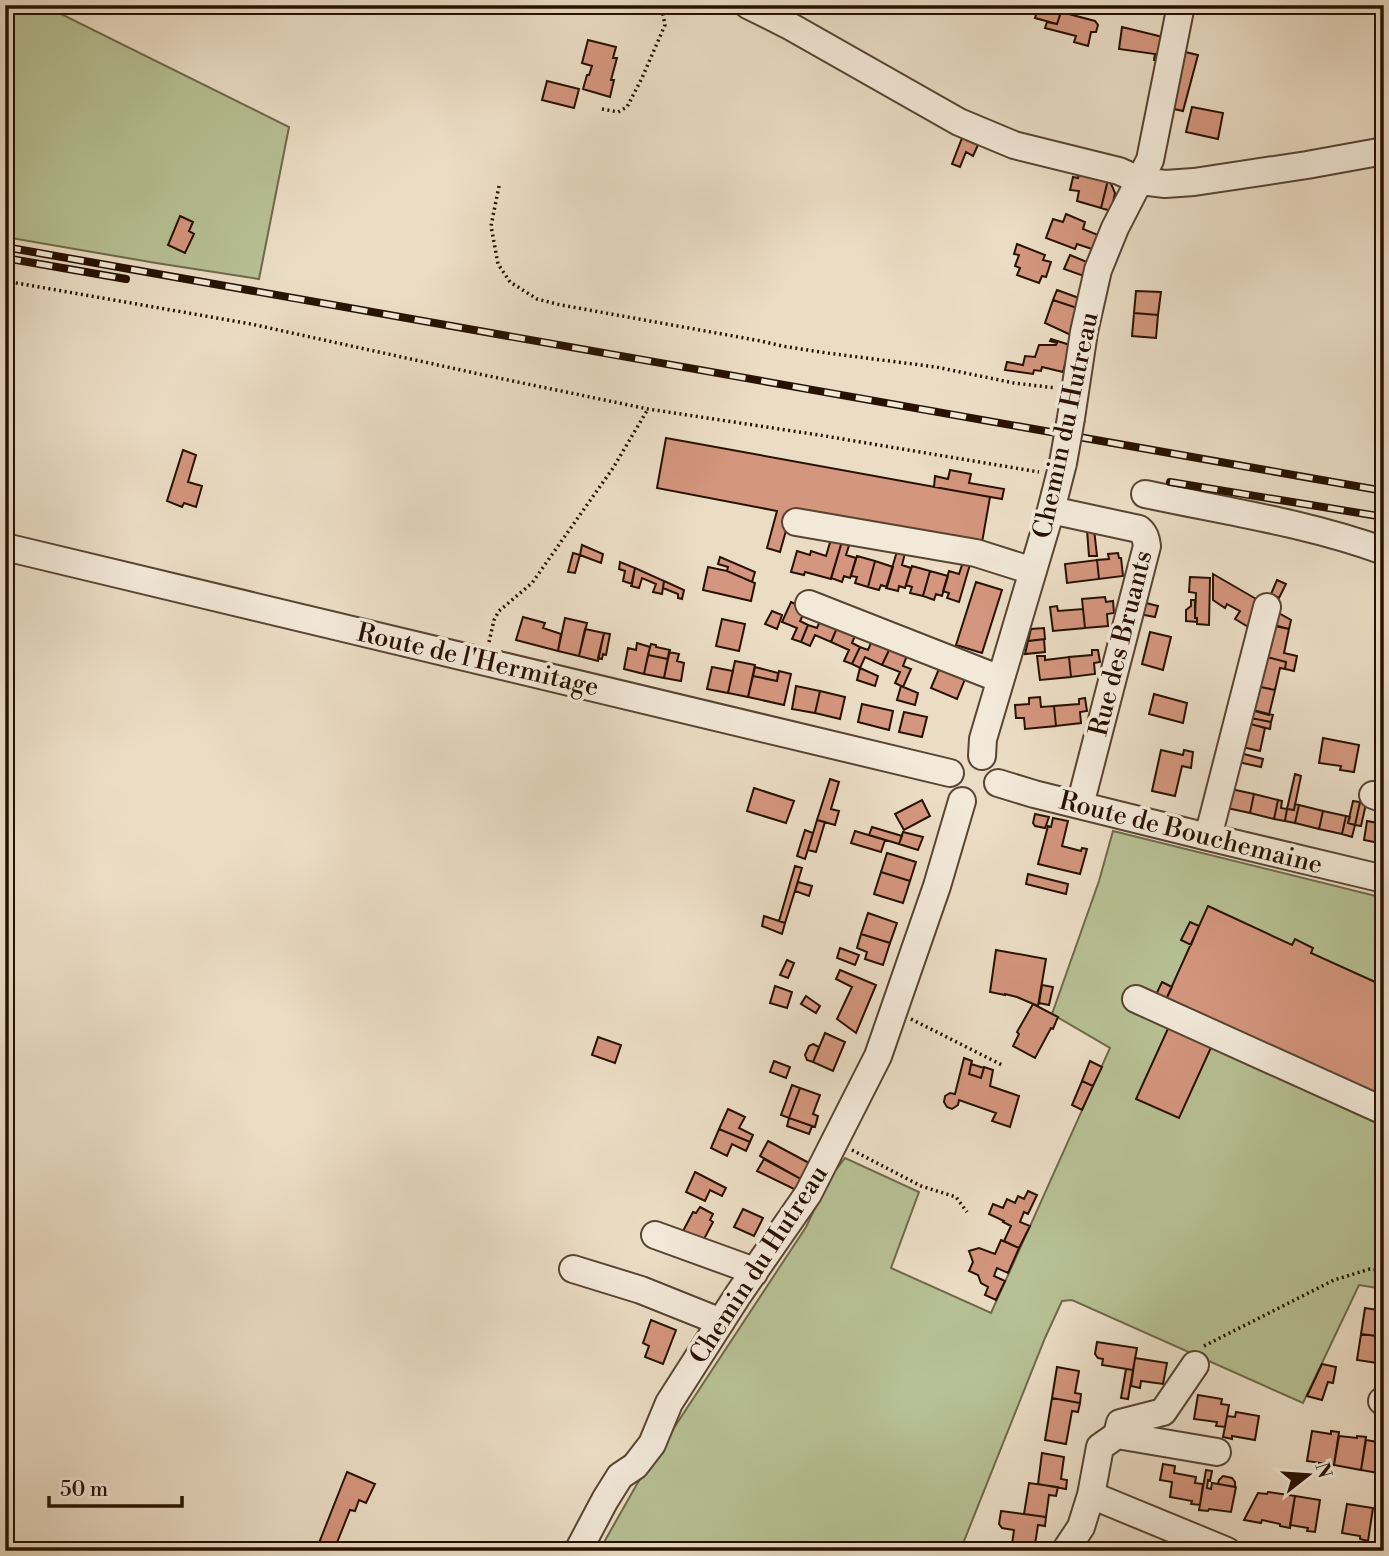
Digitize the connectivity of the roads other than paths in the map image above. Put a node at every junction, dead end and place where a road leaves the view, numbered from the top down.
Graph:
1 (748, 5) edge
2 (1181, 5) edge
3 (1384, 151) edge
4 (1141, 181) junction
5 (1145, 494) dead end
6 (1051, 510) junction
7 (796, 522) dead end
8 (5, 547) edge
9 (1384, 551) edge
10 (1033, 571) junction
11 (809, 604) dead end
12 (1267, 607) dead end
13 (1000, 679) junction
14 (982, 756) junction
15 (950, 773) junction
16 (998, 783) junction
17 (962, 801) junction
18 (1080, 805) junction
19 (1208, 837) junction
20 (1384, 878) edge
21 (1136, 999) dead end
22 (1384, 1111) edge
23 (655, 1235) dead end
24 (573, 1269) dead end
25 (754, 1273) junction
26 (721, 1322) junction
27 (1195, 1365) road end
28 (1119, 1429) junction
29 (1217, 1452) dead end
30 (1091, 1495) junction
31 (578, 1551) edge
32 (1065, 1551) edge
33 (1227, 1551) edge

1 - 4 street
2 - 4 street, Chemin du Hutreau
3 - 4 street
4 - 6 street, Chemin du Hutreau, bridge
5 - 9 street
6 - 10 street, Chemin du Hutreau
6 - 18 street, Rue des Bruants
7 - 10 street
8 - 15 street, Route de l'Hermitage
10 - 13 street, Chemin du Hutreau
11 - 13 street
12 - 19 street
13 - 14 street, Chemin du Hutreau
14 - 15 street
14 - 16 street
15 - 17 street
16 - 17 street
16 - 18 street, Route de Bouchemaine
17 - 25 street, Chemin du Hutreau
18 - 19 street, Route de Bouchemaine
19 - 20 street, Route de Bouchemaine
21 - 22 street
23 - 25 street
24 - 26 street
25 - 26 street, Chemin du Hutreau
26 - 31 street, Chemin du Hutreau
27 - 28 street
28 - 29 street
28 - 30 street
30 - 32 street
30 - 33 street

